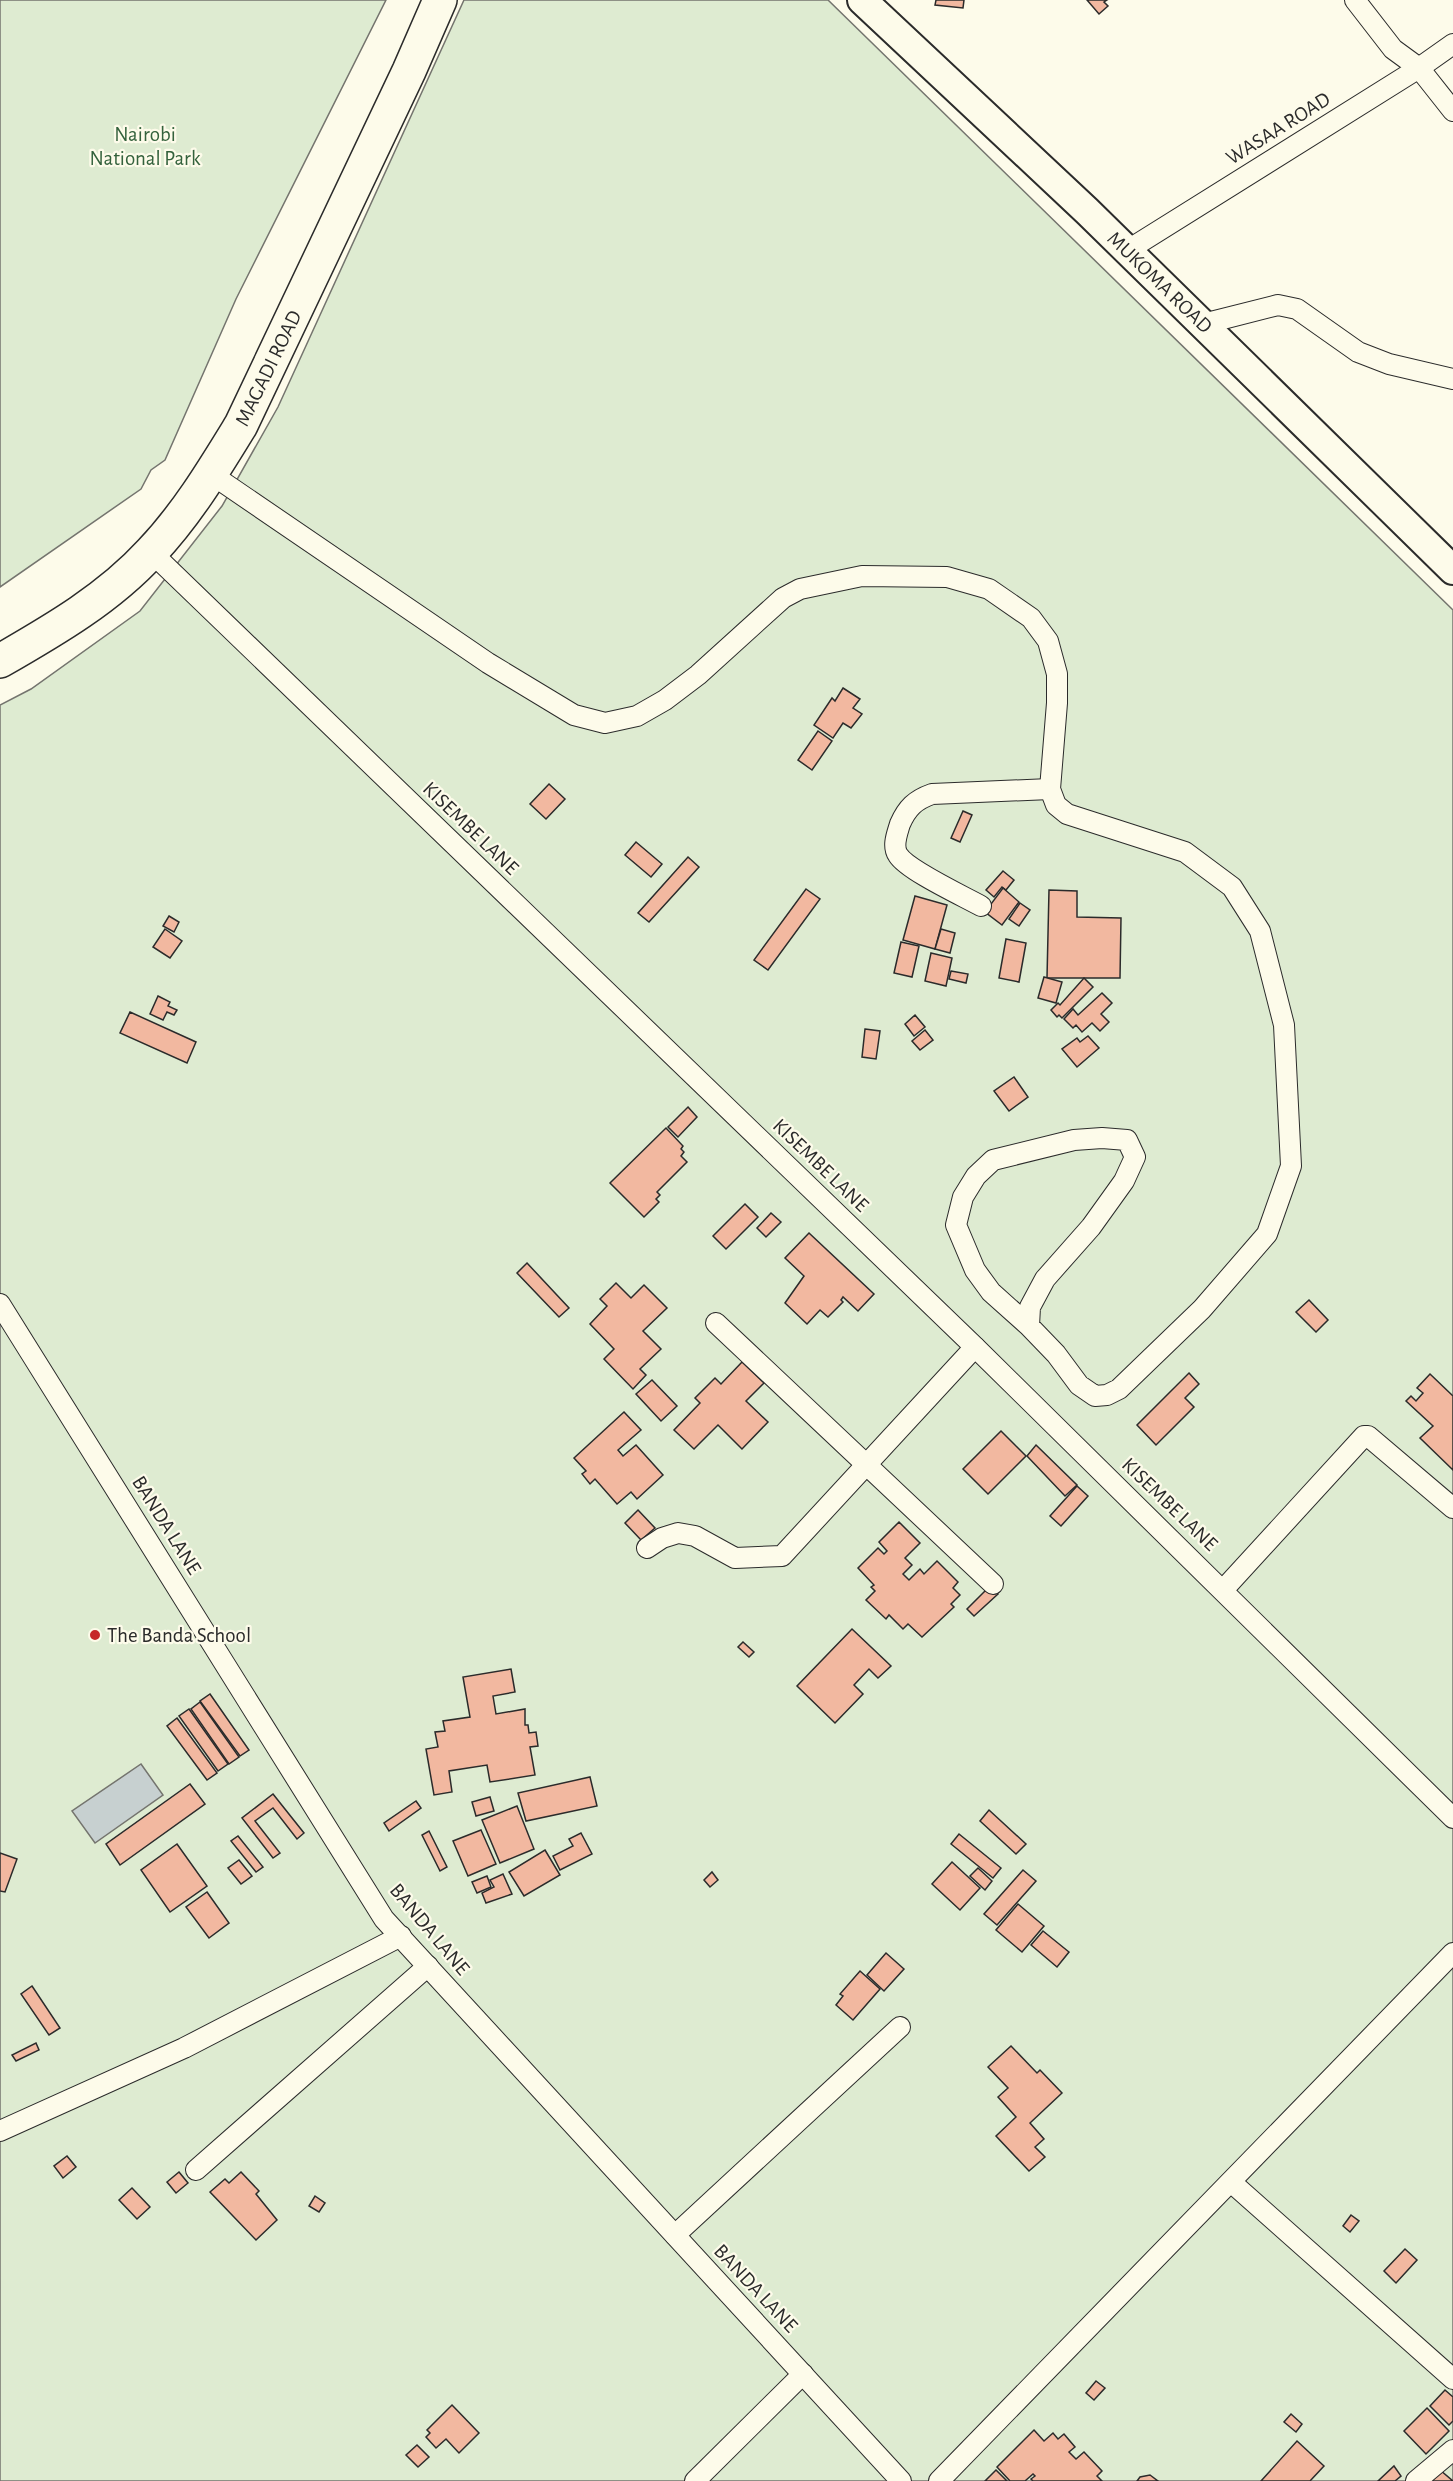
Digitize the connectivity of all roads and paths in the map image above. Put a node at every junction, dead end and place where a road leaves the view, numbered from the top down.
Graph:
1 (440, 0) edge
2 (862, 0) edge
3 (1354, 0) edge
4 (1453, 44) edge
5 (1419, 68) junction
6 (1453, 111) edge
7 (1128, 250) junction
8 (1203, 324) junction
9 (1453, 380) edge
10 (211, 474) junction
11 (151, 552) junction
12 (1453, 570) edge
13 (0, 661) edge
14 (1050, 789) junction
15 (981, 906) dead end
16 (0, 1304) edge
17 (716, 1323) dead end
18 (1029, 1326) junction
19 (975, 1347) junction
20 (867, 1466) junction
21 (1453, 1508) edge
22 (647, 1548) dead end
23 (993, 1584) dead end
24 (1223, 1590) junction
25 (1453, 1818) edge
26 (401, 1936) junction
27 (1453, 1953) edge
28 (428, 1966) junction
29 (900, 2027) dead end
30 (0, 2131) edge
31 (196, 2170) dead end
32 (1231, 2182) junction
33 (675, 2235) junction
34 (803, 2374) junction
35 (1453, 2379) edge
36 (1453, 2450) edge
37 (695, 2481) edge
38 (901, 2481) edge
39 (939, 2481) edge
40 (1416, 2481) edge

1 - 10 highway, MAGADI ROAD
2 - 7 street, MUKOMA ROAD
3 - 5 street
4 - 5 street, WASAA ROAD
5 - 6 street
5 - 7 street, WASAA ROAD
7 - 8 street, MUKOMA ROAD
8 - 9 street
8 - 12 street, MUKOMA ROAD
10 - 11 highway, MAGADI ROAD
10 - 14 street
11 - 13 highway, MAGADI ROAD
11 - 19 street, KISEMBE LANE
14 - 15 street
14 - 18 street
16 - 26 street, BANDA LANE
17 - 20 street
18 - 18 street
19 - 20 street
19 - 24 street, KISEMBE LANE
20 - 22 street
20 - 23 street
21 - 24 street
24 - 25 street, KISEMBE LANE
26 - 28 street, BANDA LANE
26 - 30 street
27 - 32 street
28 - 31 street
28 - 33 street, BANDA LANE
29 - 33 street
32 - 35 street
32 - 39 street
33 - 34 street, BANDA LANE
34 - 37 street
34 - 38 street, BANDA LANE
36 - 40 street

